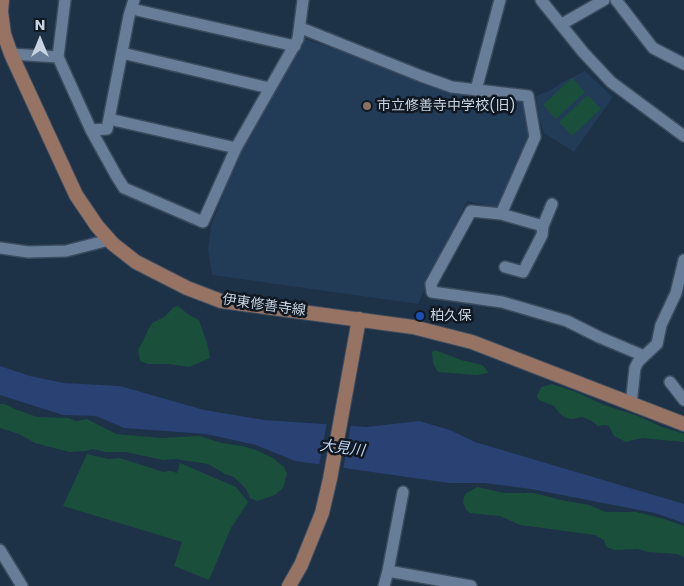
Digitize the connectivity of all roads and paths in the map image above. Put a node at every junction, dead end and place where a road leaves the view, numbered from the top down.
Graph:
1 (2, 0) edge
2 (65, 0) edge
3 (303, 0) edge
4 (500, 0) edge
5 (541, 0) edge
6 (604, 0) edge
7 (616, 0) edge
8 (133, 4) edge
9 (562, 24) junction
10 (300, 28) junction
11 (295, 46) junction
12 (122, 53) junction
13 (11, 54) junction
14 (58, 56) junction
15 (684, 64) edge
16 (269, 88) junction
17 (476, 90) junction
18 (109, 119) junction
19 (91, 130) junction
20 (684, 136) edge
21 (236, 148) junction
22 (552, 204) dead end
23 (501, 214) junction
24 (543, 226) junction
25 (109, 240) junction
26 (0, 248) edge
27 (684, 260) edge
28 (506, 267) dead end
29 (358, 318) junction
30 (644, 356) junction
31 (670, 382) dead end
32 (684, 400) edge
33 (632, 404) junction
34 (684, 424) edge
35 (403, 492) dead end
36 (0, 550) edge
37 (388, 571) junction
38 (22, 586) edge
39 (288, 586) edge
40 (384, 586) edge
41 (471, 586) edge

1 - 13 main road, 伊東修善寺線
2 - 14 street
3 - 10 street
4 - 17 street
5 - 9 street
6 - 9 street
7 - 15 street
8 - 11 street
8 - 12 street
9 - 20 street
10 - 11 street
10 - 17 street
11 - 16 street
12 - 16 street
12 - 18 street
13 - 14 street
13 - 25 main road, 伊東修善寺線
14 - 19 street
16 - 21 street
17 - 23 street
18 - 19 street
18 - 21 street
19 - 21 street
22 - 24 street
23 - 24 street
23 - 30 street
24 - 28 street
25 - 26 street
25 - 29 main road, 伊東修善寺線
27 - 30 street
29 - 33 main road, 伊東修善寺線
29 - 39 main road
30 - 33 street
31 - 32 street
33 - 34 main road, 伊東修善寺線
35 - 37 street
36 - 38 street
37 - 40 street
37 - 41 street

